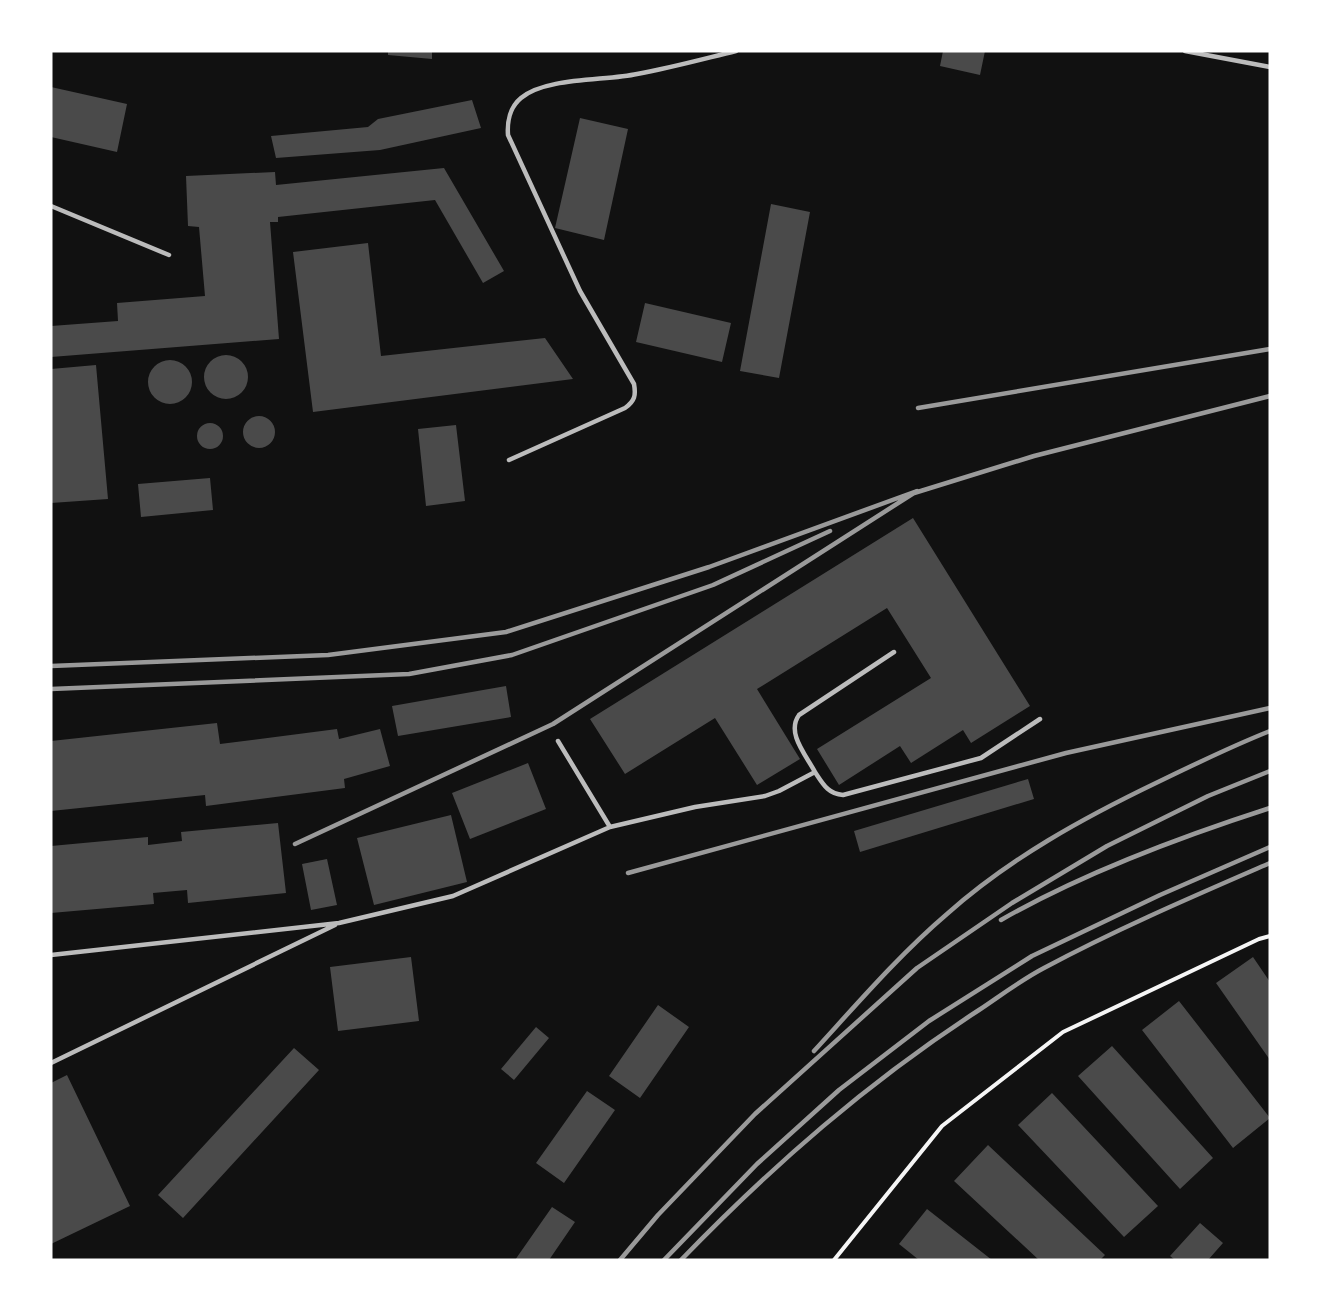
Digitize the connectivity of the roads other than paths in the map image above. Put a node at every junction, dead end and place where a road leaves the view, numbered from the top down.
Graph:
1 (736, 51) edge
2 (1185, 51) edge
3 (1270, 67) edge
4 (51, 206) edge
5 (169, 255) dead end
6 (508, 459) dead end
7 (894, 652) dead end
8 (1040, 719) dead end
9 (558, 741) dead end
10 (815, 772) junction
11 (610, 828) junction
12 (339, 923) junction
13 (51, 955) edge
14 (51, 1063) edge

1 - 6 lane
2 - 3 lane
4 - 5 lane
7 - 10 lane
8 - 10 lane
9 - 11 lane
10 - 11 lane
11 - 12 lane
12 - 13 lane
12 - 14 lane

